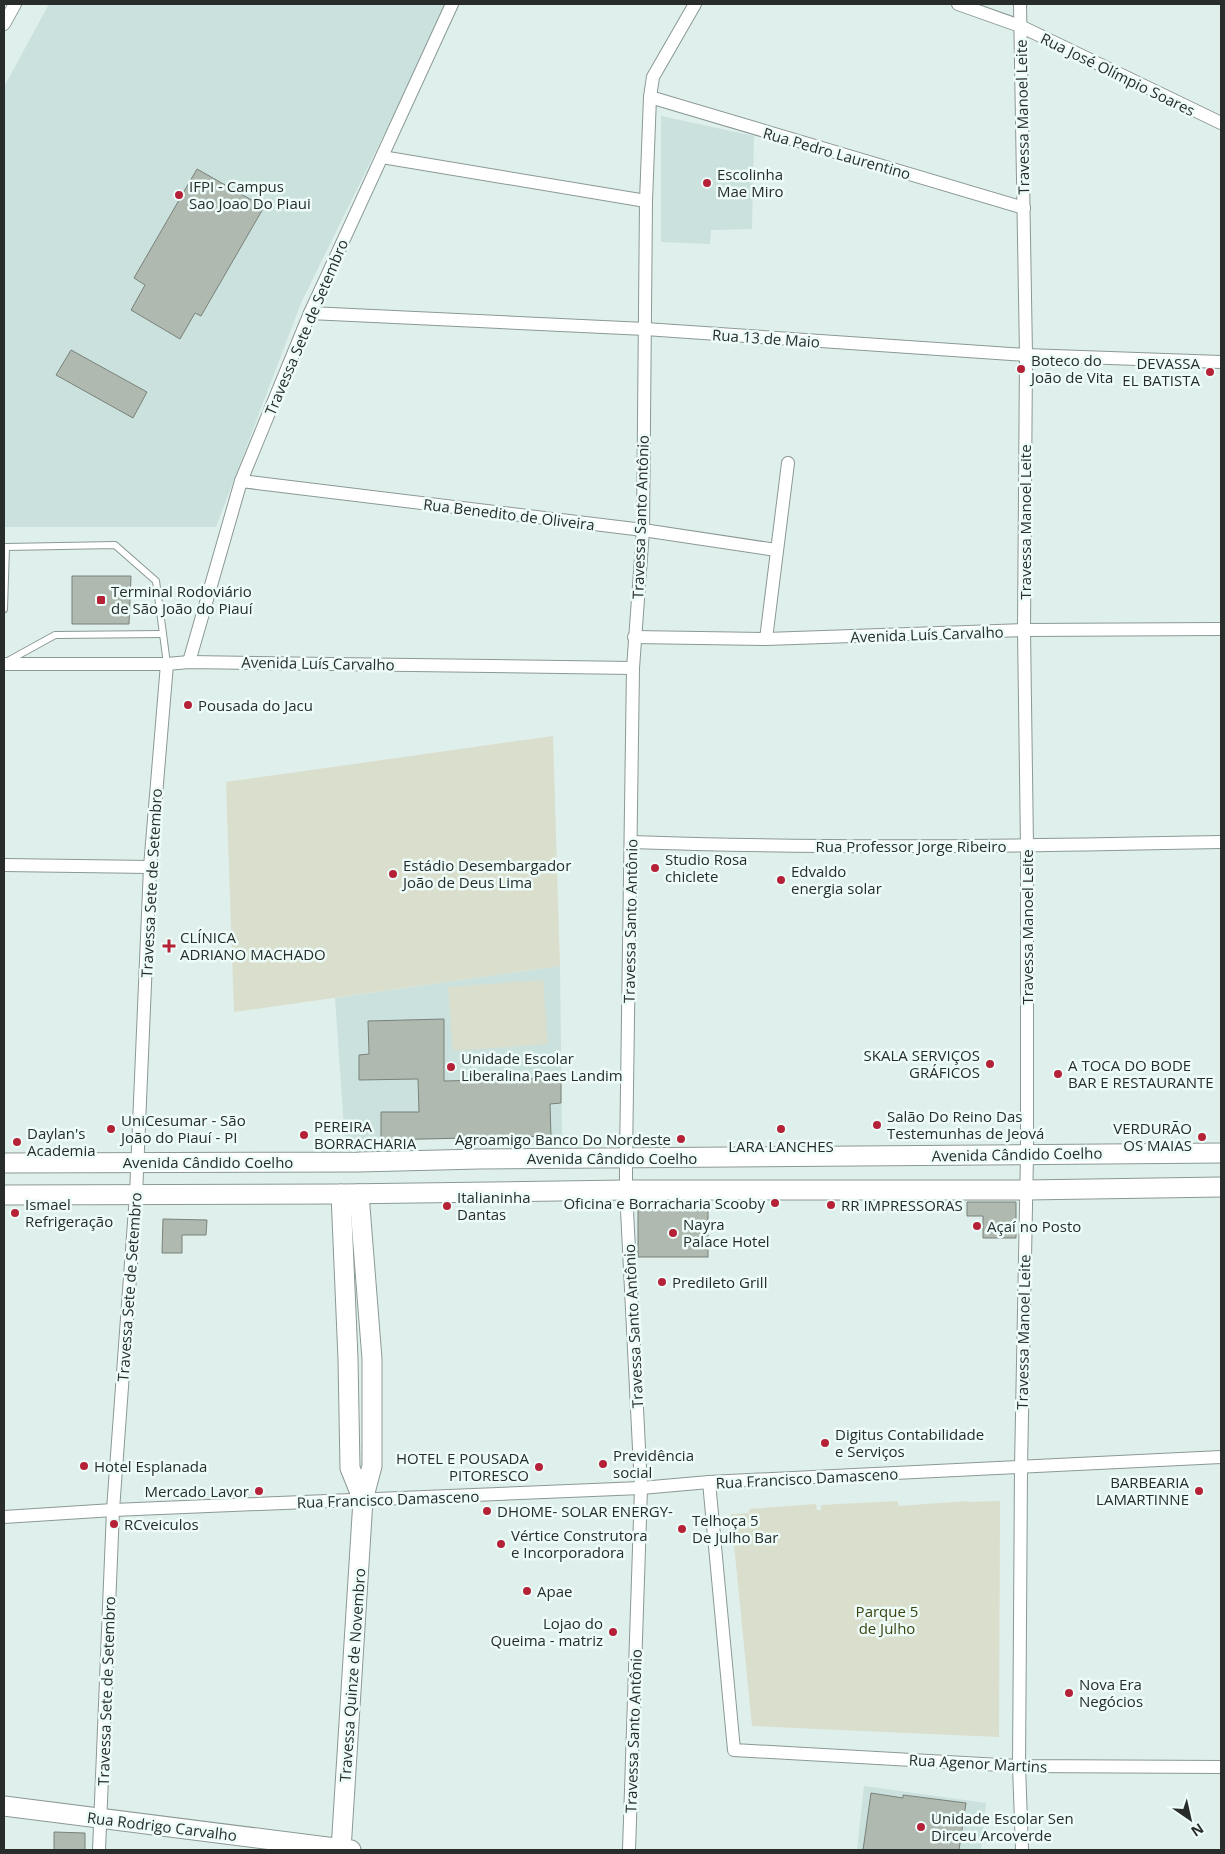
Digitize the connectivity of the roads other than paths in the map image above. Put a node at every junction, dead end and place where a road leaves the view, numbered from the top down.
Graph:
1 (15, 4) edge
2 (452, 4) edge
3 (695, 4) edge
4 (958, 4) edge
5 (1020, 4) edge
6 (4, 24) edge
7 (1020, 26) junction
8 (650, 97) junction
9 (1221, 123) edge
10 (382, 157) junction
11 (646, 201) junction
12 (1024, 208) junction
13 (310, 313) junction
14 (645, 329) junction
15 (1026, 355) junction
16 (1221, 362) edge
17 (788, 463) dead end
18 (241, 481) junction
19 (643, 530) junction
20 (776, 550) junction
21 (4, 609) edge
22 (1221, 629) edge
23 (1024, 630) junction
24 (163, 634) junction
25 (634, 638) junction
26 (766, 639) junction
27 (189, 662) junction
28 (4, 664) edge
29 (166, 664) junction
30 (632, 668) junction
31 (631, 842) junction
32 (1221, 842) edge
33 (1027, 846) junction
34 (4, 865) edge
35 (150, 867) junction
36 (1221, 1152) edge
37 (1027, 1154) junction
38 (626, 1158) junction
39 (138, 1161) junction
40 (4, 1162) edge
41 (1221, 1187) edge
42 (626, 1190) junction
43 (1026, 1190) junction
44 (350, 1194) junction
45 (4, 1195) edge
46 (136, 1195) junction
47 (348, 1359) junction
48 (372, 1359) junction
49 (1221, 1457) edge
50 (1021, 1467) junction
51 (709, 1482) junction
52 (641, 1488) junction
53 (363, 1500) junction
54 (113, 1510) junction
55 (4, 1516) edge
56 (1020, 1766) junction
57 (1221, 1767) edge
58 (4, 1806) edge
59 (101, 1819) junction
60 (99, 1850) edge
61 (344, 1850) edge
62 (629, 1850) edge
63 (1022, 1850) edge

1 - 6 street
2 - 10 street, Travessa Sete de Setembro
3 - 8 street, Travessa Santo Antônio
4 - 7 street, Rua José Olímpio Soares
5 - 7 street, Travessa Manoel Leite
7 - 9 street, Rua José Olímpio Soares
7 - 12 street, Travessa Manoel Leite
8 - 11 street, Travessa Santo Antônio
8 - 12 street, Rua Pedro Laurentino
10 - 11 street
10 - 13 street, Travessa Sete de Setembro
11 - 14 street, Travessa Santo Antônio
12 - 15 street, Travessa Manoel Leite
13 - 14 street, Rua 13 de Maio
13 - 18 street, Travessa Sete de Setembro
14 - 15 street, Rua 13 de Maio
14 - 19 street, Travessa Santo Antônio
15 - 16 street, Rua 13 de Maio
15 - 23 street, Travessa Manoel Leite
17 - 20 street
18 - 19 street, Rua Benedito de Oliveira
18 - 27 street, Travessa Sete de Setembro
19 - 20 street, Rua Benedito de Oliveira
19 - 25 street, Travessa Santo Antônio
20 - 26 street
21 - 24 lane
22 - 23 street, Avenida Luís Carvalho
23 - 26 street, Avenida Luís Carvalho
23 - 33 street, Travessa Manoel Leite
24 - 28 lane
24 - 29 lane
25 - 26 street, Avenida Luís Carvalho
25 - 30 street, Travessa Santo Antônio
27 - 29 street, Avenida Luís Carvalho
27 - 30 street, Avenida Luís Carvalho
28 - 29 street, Avenida Luís Carvalho
29 - 35 street, Travessa Sete de Setembro
30 - 31 street, Travessa Santo Antônio
31 - 33 street, Rua Professor Jorge Ribeiro
31 - 38 street, Travessa Santo Antônio
32 - 33 street, Rua Professor Jorge Ribeiro
33 - 37 street, Travessa Manoel Leite
34 - 35 street
35 - 39 street, Travessa Sete de Setembro
36 - 37 main road, Avenida Cândido Coelho
37 - 38 main road, Avenida Cândido Coelho
37 - 43 street, Travessa Manoel Leite
38 - 39 main road, Avenida Cândido Coelho
38 - 42 street, Travessa Santo Antônio
39 - 40 main road, Avenida Cândido Coelho
39 - 46 street, Travessa Sete de Setembro
41 - 43 main road
42 - 43 main road
42 - 44 main road
42 - 52 street, Travessa Santo Antônio
43 - 50 street, Travessa Manoel Leite
44 - 46 main road
44 - 47 main road, Travessa Quinze de Novembro
44 - 48 main road, Travessa Quinze de Novembro
45 - 46 main road
46 - 54 street, Travessa Sete de Setembro
47 - 48 main road
47 - 53 main road, Travessa Quinze de Novembro
48 - 53 main road, Travessa Quinze de Novembro
49 - 50 street, Rua Francisco Damasceno
50 - 51 street, Rua Francisco Damasceno
50 - 56 street, Travessa Manoel Leite
51 - 52 street, Rua Francisco Damasceno
51 - 56 street, Rua Agenor Martins
52 - 53 street, Rua Francisco Damasceno
52 - 62 street, Travessa Santo Antônio
53 - 54 street, Rua Francisco Damasceno
53 - 61 main road, Travessa Quinze de Novembro
54 - 55 street, Rua Francisco Damasceno
54 - 59 street, Travessa Sete de Setembro
56 - 57 street, Rua Agenor Martins
56 - 63 street, Travessa Manoel Leite
58 - 59 main road, Rua Rodrigo Carvalho
59 - 60 street, Travessa Sete de Setembro
59 - 61 main road, Rua Rodrigo Carvalho

